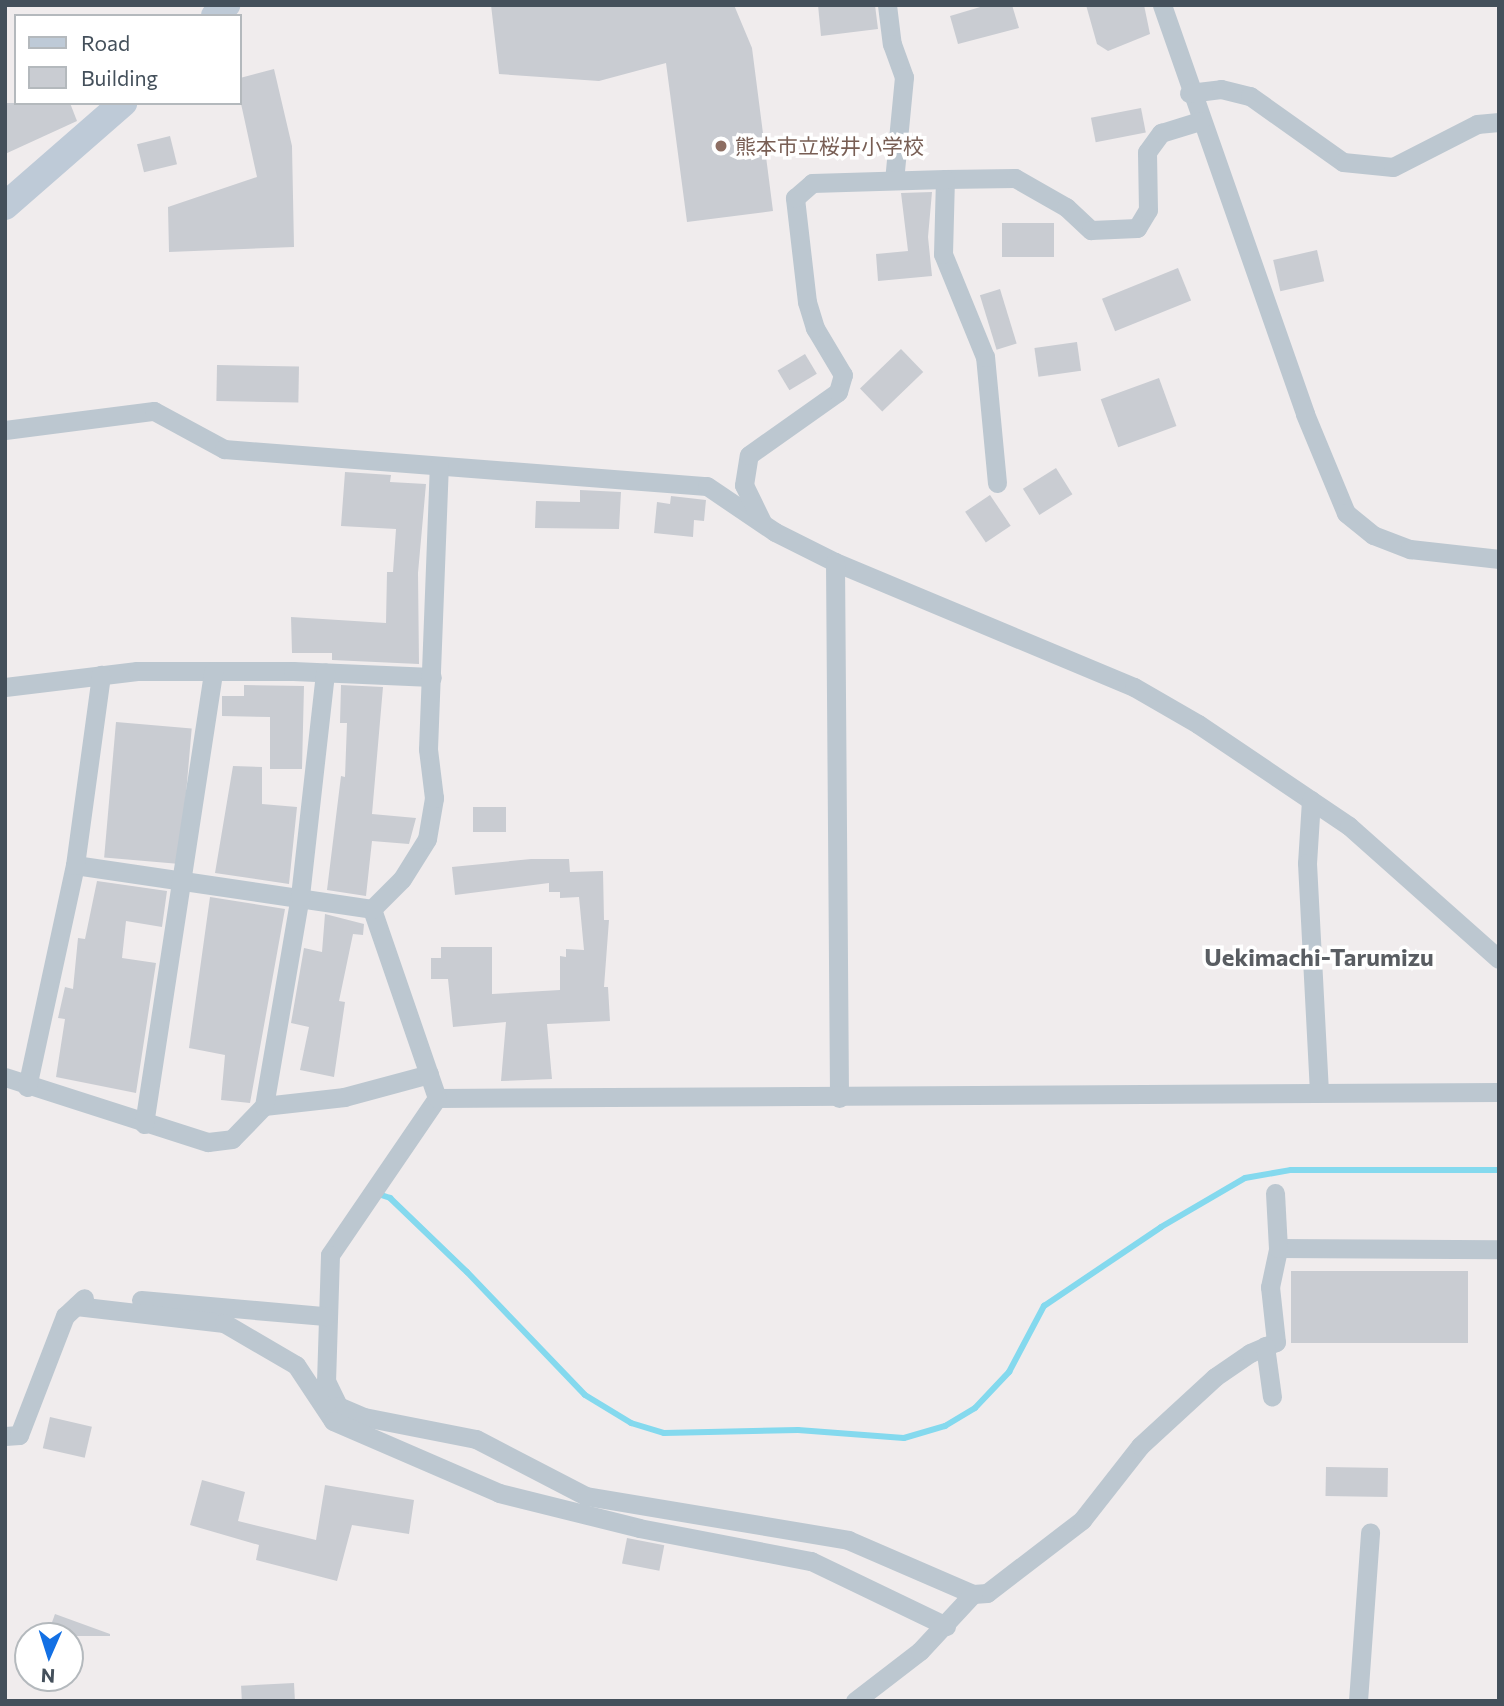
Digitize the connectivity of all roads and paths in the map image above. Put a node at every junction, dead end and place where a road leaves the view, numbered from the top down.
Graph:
1 (887, 5) edge
2 (1162, 5) edge
3 (1189, 93) junction
4 (121, 105) edge
5 (1200, 121) junction
6 (1499, 122) edge
7 (945, 179) junction
8 (894, 180) junction
9 (5, 206) edge
10 (5, 430) edge
11 (439, 466) junction
12 (997, 483) dead end
13 (763, 524) junction
14 (1499, 559) edge
15 (835, 562) junction
16 (213, 671) junction
17 (325, 671) junction
18 (101, 675) junction
19 (432, 677) junction
20 (5, 687) edge
21 (1311, 800) junction
22 (75, 865) junction
23 (185, 879) junction
24 (300, 896) junction
25 (372, 909) junction
26 (1499, 960) edge
27 (429, 1074) junction
28 (5, 1077) edge
29 (27, 1087) junction
30 (1319, 1092) junction
31 (1499, 1092) edge
32 (437, 1098) junction
33 (839, 1098) junction
34 (264, 1105) junction
35 (144, 1124) junction
36 (1275, 1193) dead end
37 (1278, 1248) junction
38 (1499, 1249) edge
39 (76, 1306) junction
40 (325, 1316) junction
41 (1265, 1346) junction
42 (1272, 1397) dead end
43 (5, 1436) edge
44 (1370, 1532) dead end
45 (973, 1594) junction
46 (946, 1626) junction
47 (855, 1701) edge
48 (1358, 1701) edge

1 - 8 street
2 - 3 street
3 - 5 street
3 - 6 street
4 - 9 main road
5 - 7 street
5 - 14 street
7 - 8 street
7 - 12 street
8 - 13 street
10 - 11 street
11 - 13 street
11 - 19 street
13 - 15 street
15 - 21 street
15 - 33 street
16 - 17 street
16 - 18 street
16 - 23 street
17 - 19 street
17 - 24 street
18 - 20 street
18 - 22 street
19 - 25 street
21 - 26 street
21 - 30 street
22 - 23 street
22 - 29 street
23 - 24 street
23 - 35 street
24 - 25 street
24 - 34 street
25 - 27 street
27 - 32 street
27 - 34 street
28 - 29 street
29 - 35 street
30 - 31 street
30 - 33 street
32 - 33 street
32 - 40 street
34 - 35 street
36 - 37 street
37 - 38 street
37 - 41 street
39 - 40 street
39 - 43 street
39 - 46 street
40 - 45 street
41 - 42 street
41 - 45 street
44 - 48 street
45 - 46 street
46 - 47 street

